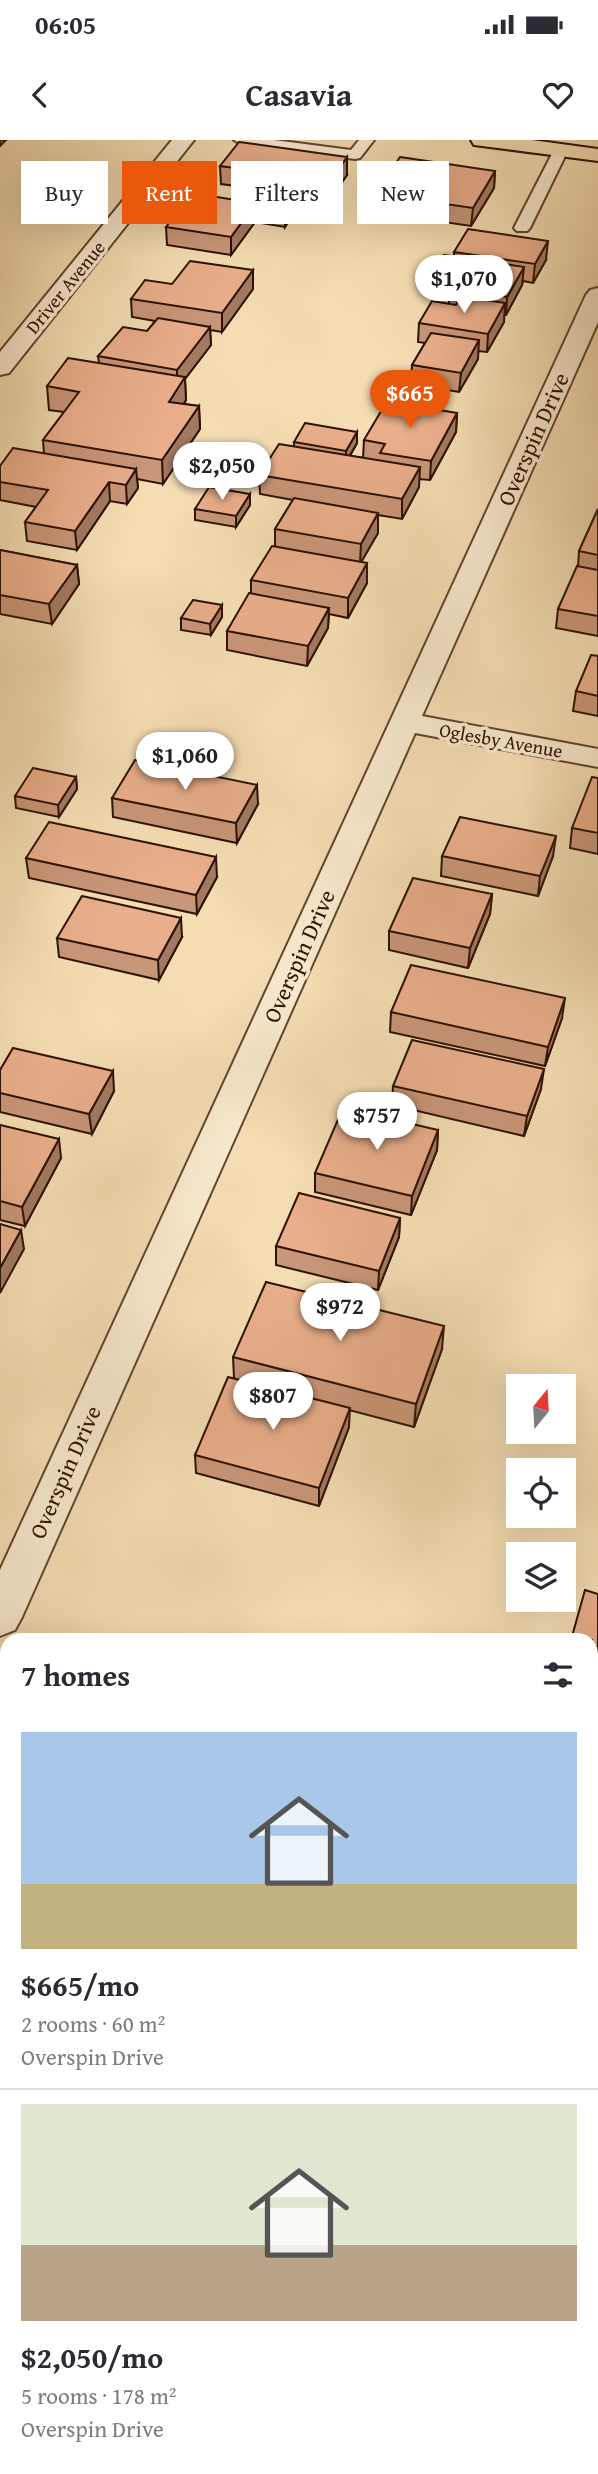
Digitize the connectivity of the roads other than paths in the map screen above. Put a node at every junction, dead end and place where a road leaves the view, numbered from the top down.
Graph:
1 (183, 140) edge
2 (241, 140) edge
3 (367, 140) edge
4 (482, 140) edge
5 (561, 150) junction
6 (597, 154) edge
7 (522, 228) dead end
8 (596, 302) edge
9 (0, 368) edge
10 (404, 722) junction
11 (598, 758) edge
12 (0, 1617) edge

1 - 9 street, Driver Avenue
2 - 3 lane
4 - 5 main road
5 - 6 main road
5 - 7 lane
8 - 10 street, Overspin Drive
10 - 11 street, Oglesby Avenue
10 - 12 street, Overspin Drive

